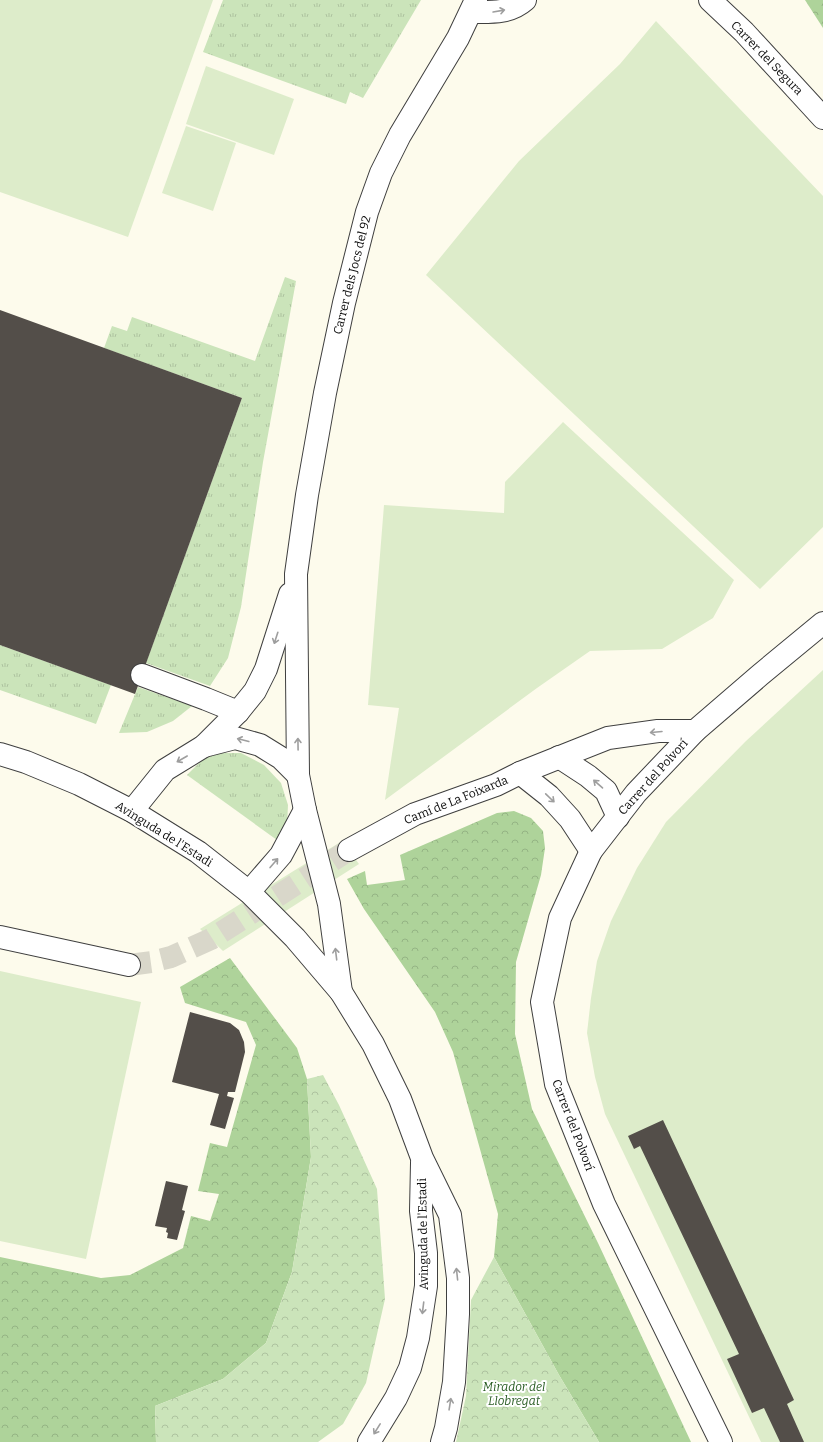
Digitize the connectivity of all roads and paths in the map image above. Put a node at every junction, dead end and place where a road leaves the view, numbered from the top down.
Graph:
1 (525, 0) edge
2 (710, 0) edge
3 (468, 4) edge
4 (823, 118) edge
5 (296, 574) junction
6 (823, 623) edge
7 (142, 675) dead end
8 (238, 712) junction
9 (695, 732) junction
10 (204, 746) junction
11 (0, 754) edge
12 (559, 757) junction
13 (520, 774) junction
14 (298, 775) junction
15 (305, 810) junction
16 (132, 811) junction
17 (618, 817) junction
18 (349, 850) tunnel mouth
19 (591, 851) junction
20 (249, 892) junction
21 (0, 937) edge
22 (128, 965) tunnel mouth
23 (340, 992) junction
24 (422, 1158) junction
25 (369, 1442) edge
26 (442, 1442) edge
27 (721, 1442) edge

3 -> 1 street
2 - 4 street, Carrer del Segura
3 - 5 street, Carrer dels Jocs del 92
5 -> 8 street
14 -> 5 street
6 - 9 street, Carrer del Polvorí
7 - 8 street
8 - 10 street
9 -> 12 street, Camí de La Foixarda
9 - 17 street, Carrer del Polvorí
14 -> 10 street
10 -> 16 street
11 - 16 street, Avinguda de l'Estadi
12 - 13 street, Camí de La Foixarda
17 -> 12 street
13 - 18 street, Camí de La Foixarda
13 -> 19 street, Camí de La Foixarda
14 - 15 street
20 -> 15 street
23 -> 15 street
16 - 20 street, Avinguda de l'Estadi
17 - 19 street, Carrer del Polvorí
19 - 27 street, Carrer del Polvorí
20 - 23 street, Avinguda de l'Estadi
21 - 22 street
23 - 24 street, Avinguda de l'Estadi
24 -> 25 street, Avinguda de l'Estadi
26 -> 24 street, Avinguda de l'Estadi

